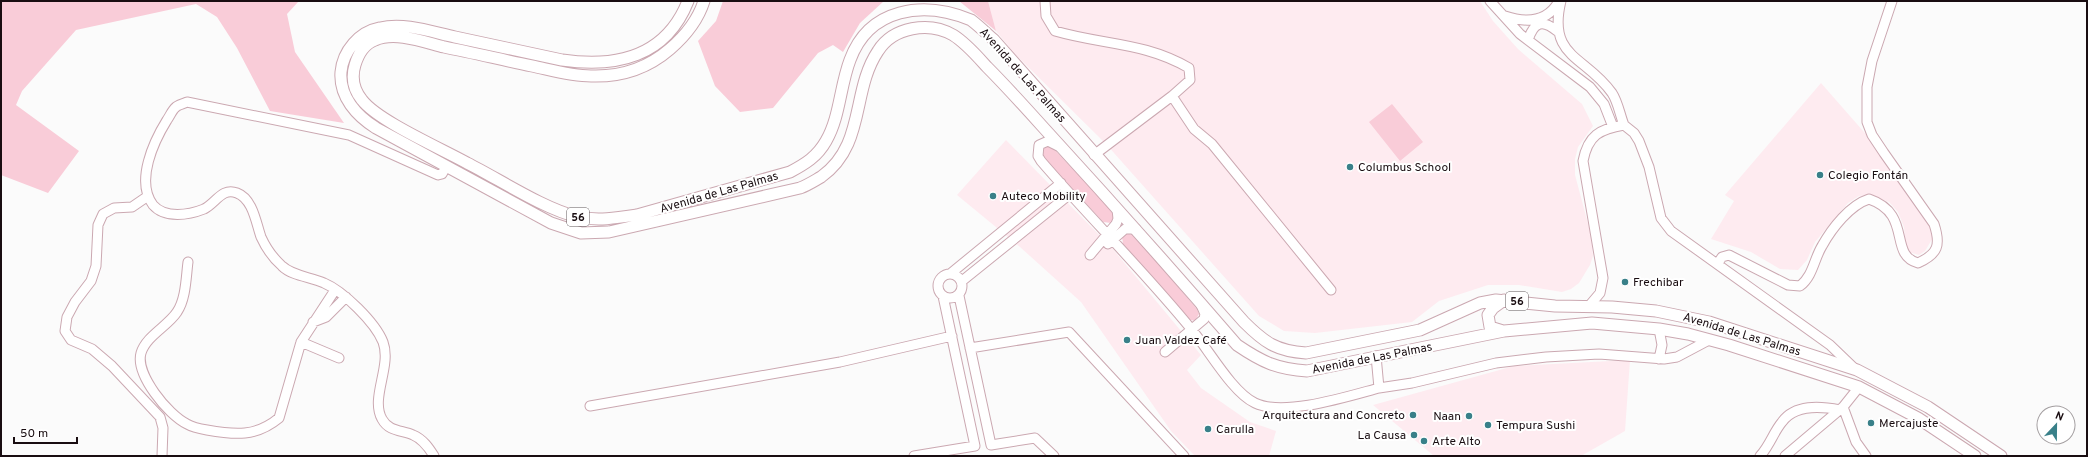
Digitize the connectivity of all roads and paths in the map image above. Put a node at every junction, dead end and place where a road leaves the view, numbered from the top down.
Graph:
1 (688, 1) edge
2 (704, 1) edge
3 (1045, 1) edge
4 (1490, 1) edge
5 (1560, 1) edge
6 (1892, 1) edge
7 (1503, 16) junction
8 (1557, 31) junction
9 (1528, 40) junction
10 (1172, 96) junction
11 (1624, 125) junction
12 (1613, 127) junction
13 (1066, 151) junction
14 (1094, 155) junction
15 (446, 167) junction
16 (1061, 183) junction
17 (1070, 194) junction
18 (148, 196) junction
19 (1117, 209) junction
20 (1136, 229) junction
21 (1109, 238) junction
22 (1092, 257) dead end
23 (188, 262) dead end
24 (1718, 263) junction
25 (950, 274) junction
26 (962, 281) junction
27 (336, 290) junction
28 (1331, 290) dead end
29 (943, 296) junction
30 (959, 296) junction
31 (346, 297) junction
32 (1505, 300) junction
33 (1201, 303) junction
34 (1589, 306) junction
35 (313, 322) junction
36 (1659, 329) junction
37 (1192, 330) junction
38 (1504, 331) junction
39 (952, 336) junction
40 (1710, 340) junction
41 (301, 342) junction
42 (970, 348) junction
43 (1165, 352) dead end
44 (1376, 356) junction
45 (339, 358) dead end
46 (1659, 359) junction
47 (1857, 370) junction
48 (1379, 388) junction
49 (1849, 400) junction
50 (590, 406) dead end
51 (162, 456) edge
52 (434, 456) edge
53 (914, 456) edge
54 (1054, 456) edge
55 (1184, 456) edge
56 (1760, 456) edge
57 (1785, 456) edge
58 (1866, 456) edge
59 (1975, 456) edge
60 (2001, 456) edge

1 - 15 main road, Avenida de Las Palmas / 56
2 - 14 main road, Avenida de Las Palmas / 56
3 - 10 street
4 - 7 street
5 - 7 street
5 - 8 street
6 - 24 street
7 - 9 street
8 - 9 street
8 - 11 street
9 - 12 street
10 - 14 street
10 - 28 street
11 - 12 street
11 - 24 street
12 - 34 street
13 - 15 main road, Avenida de Las Palmas / 56
13 - 16 street
13 - 19 main road, Avenida de Las Palmas / 56
14 - 32 main road, Avenida de Las Palmas / 56
15 - 18 street
16 - 17 street
16 - 25 street
17 - 21 street
17 - 26 street
18 - 27 street
18 - 51 street
19 - 20 main road, Avenida de Las Palmas / 56
19 - 21 street
20 - 21 street
20 - 33 main road, Avenida de Las Palmas / 56
21 - 22 street
21 - 37 street
23 - 41 street
24 - 47 street
25 - 26 street
25 - 29 street
26 - 30 street
27 - 31 street
27 - 35 street
29 - 30 street
29 - 39 street
30 - 42 street
31 - 35 street
31 - 52 street
32 - 34 main road, Avenida de Las Palmas / 56
32 - 38 main road
33 - 37 street
33 - 44 main road, Avenida de Las Palmas / 56
34 - 47 main road, Avenida de Las Palmas / 56
35 - 41 street
36 - 38 main road, Avenida de Las Palmas / 56
36 - 40 main road, Avenida de Las Palmas / 56
36 - 46 street
37 - 43 street
37 - 48 street
38 - 44 main road, Avenida de Las Palmas / 56
39 - 50 street
39 - 53 street
40 - 46 street
40 - 49 main road, Avenida de Las Palmas / 56
41 - 45 street
42 - 54 street
42 - 55 street
44 - 48 street
46 - 48 street
47 - 60 main road, Avenida de Las Palmas / 56
49 - 56 street
49 - 57 street
49 - 58 street
49 - 59 main road, Avenida de Las Palmas / 56

